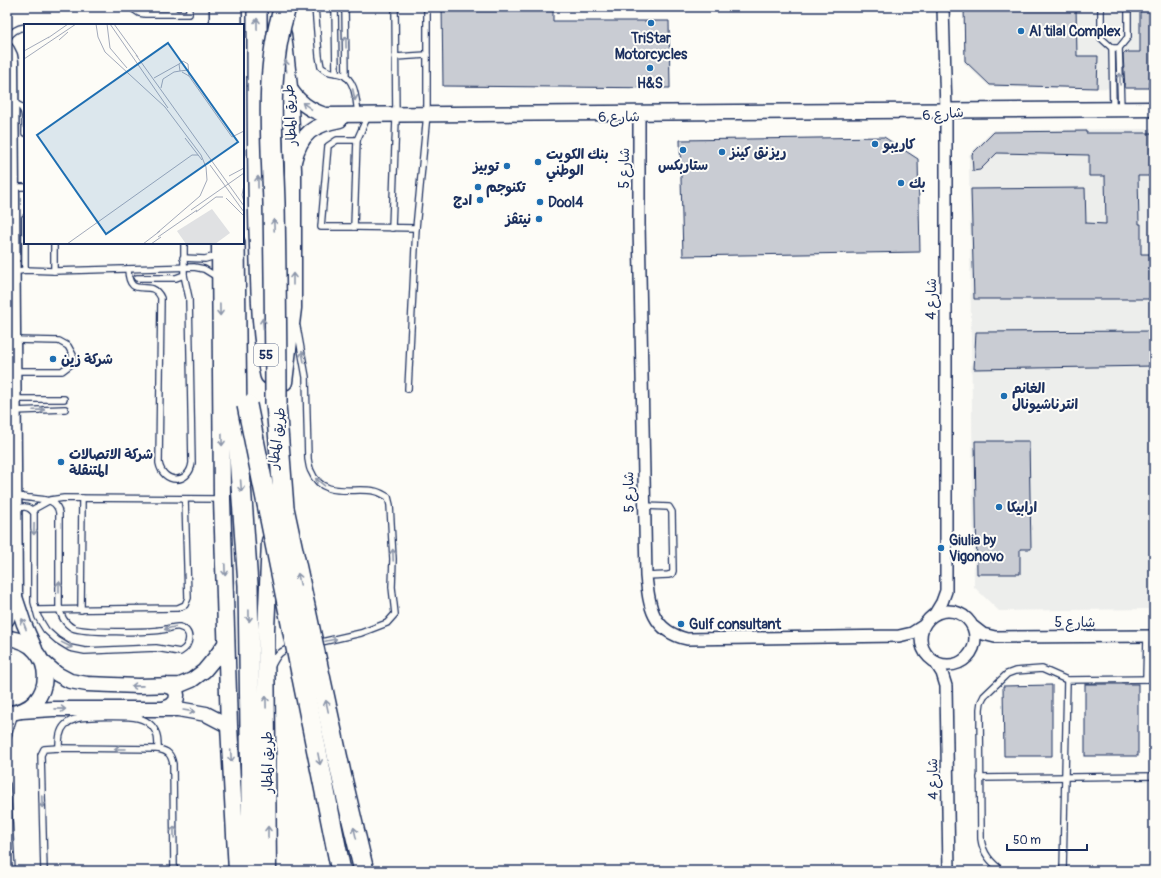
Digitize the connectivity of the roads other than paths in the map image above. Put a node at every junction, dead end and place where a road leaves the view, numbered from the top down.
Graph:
1 (130, 7) edge
2 (168, 7) edge
3 (190, 7) edge
4 (218, 7) edge
5 (232, 7) edge
6 (256, 7) edge
7 (280, 7) edge
8 (285, 7) edge
9 (315, 7) edge
10 (334, 7) edge
11 (345, 7) edge
12 (395, 7) edge
13 (427, 7) edge
14 (943, 7) edge
15 (1101, 7) edge
16 (1128, 7) edge
17 (176, 14) junction
18 (218, 24) edge
19 (232, 24) edge
20 (24, 27) edge
21 (7, 39) edge
22 (1112, 48) junction
23 (1119, 48) junction
24 (7, 50) edge
25 (427, 56) junction
26 (395, 57) junction
27 (336, 73) junction
28 (346, 76) junction
29 (289, 87) junction
30 (12, 103) junction
31 (1154, 109) edge
32 (24, 110) edge
33 (1117, 110) junction
34 (639, 114) junction
35 (946, 114) junction
36 (395, 117) junction
37 (427, 117) junction
38 (361, 118) junction
39 (357, 140) junction
40 (292, 170) junction
41 (19, 187) edge
42 (24, 227) edge
43 (354, 227) junction
44 (392, 228) junction
45 (416, 228) junction
46 (54, 244) edge
47 (184, 244) edge
48 (235, 244) edge
49 (220, 249) edge
50 (184, 258) junction
51 (183, 268) junction
52 (128, 269) junction
53 (19, 271) junction
54 (54, 271) junction
55 (184, 275) junction
56 (137, 278) dead end
57 (220, 280) junction
58 (236, 307) junction
59 (293, 308) junction
60 (13, 340) junction
61 (13, 371) junction
62 (408, 388) dead end
63 (64, 399) dead end
64 (276, 404) junction
65 (13, 405) junction
66 (65, 409) dead end
67 (14, 495) junction
68 (82, 498) junction
69 (185, 499) junction
70 (222, 499) junction
71 (50, 500) junction
72 (644, 506) junction
73 (32, 510) junction
74 (12, 514) edge
75 (11, 532) edge
76 (646, 576) junction
77 (946, 591) junction
78 (15, 597) junction
79 (36, 610) junction
80 (59, 610) junction
81 (81, 610) junction
82 (936, 612) junction
83 (959, 612) junction
84 (7, 619) edge
85 (923, 626) junction
86 (974, 627) junction
87 (899, 636) junction
88 (1151, 636) edge
89 (995, 637) junction
90 (7, 638) edge
91 (227, 641) junction
92 (307, 645) dead end
93 (299, 646) dead end
94 (923, 648) junction
95 (35, 650) junction
96 (973, 650) junction
97 (43, 662) junction
98 (935, 662) junction
99 (957, 664) junction
100 (266, 676) junction
101 (1146, 679) junction
102 (1154, 679) edge
103 (1067, 680) junction
104 (165, 685) junction
105 (946, 686) junction
106 (166, 708) junction
107 (14, 712) edge
108 (109, 714) junction
109 (229, 726) junction
110 (7, 739) edge
111 (59, 748) junction
112 (158, 749) junction
113 (1154, 776) edge
114 (1065, 777) junction
115 (980, 778) junction
116 (7, 785) edge
117 (12, 871) edge
118 (44, 871) edge
119 (174, 871) edge
120 (237, 871) edge
121 (252, 871) edge
122 (268, 871) edge
123 (341, 871) edge
124 (364, 871) edge
125 (949, 871) edge
126 (1002, 871) edge
127 (1063, 871) edge

1 - 17 lane
2 - 17 lane
3 - 17 lane
4 - 18 main road
5 - 19 highway
64 -> 6 highway, طريق المطار / 55, bridge
29 -> 7 main road, طريق المطار / 55
64 -> 8 highway, bridge
9 - 27 lane
10 - 27 lane
28 -> 11 lane
12 - 26 lane
13 - 25 lane
14 - 35 street, شارع 4
15 - 22 lane
16 - 23 lane
20 - 21 lane
22 - 23 lane
22 - 33 lane
33 -> 23 lane
24 - 30 street
25 - 26 lane
25 - 37 lane
26 - 36 lane
27 - 28 lane
28 -> 38 lane
38 -> 29 street, شارع 6
29 - 40 main road, طريق المطار / 55
30 - 32 lane
30 - 41 street
31 - 33 street, شارع 6
33 - 35 street, شارع 6
34 - 35 street, شارع 6
34 - 37 street, شارع 6
34 - 72 street, شارع 5
35 - 77 street, شارع 4
36 - 37 street, شارع 6
36 - 38 street, شارع 6
36 - 44 lane
37 - 45 lane
38 - 39 lane
38 - 40 street, شارع 6
39 - 43 lane
39 - 43 lane
59 -> 40 main road, طريق المطار / 55
41 - 53 street
42 - 53 lane
43 - 44 lane
44 - 45 lane
45 - 62 lane
46 - 54 lane
47 - 50 lane
48 - 58 highway
49 - 50 lane
49 - 57 main road
50 - 51 lane
51 - 52 lane
51 - 55 lane
51 - 57 lane
52 - 54 lane
52 - 55 lane
53 - 54 lane
53 - 60 street
55 - 56 lane
57 -> 70 main road
58 -> 121 highway
58 -> 123 highway, bridge
92 -> 59 lane
59 - 100 main road, طريق المطار / 55
60 - 61 street
60 - 61 lane
61 - 65 street
63 - 65 lane
124 -> 64 highway, طريق المطار, bridge
65 -> 66 lane
65 - 67 street
67 - 71 lane
67 - 74 street
68 - 69 lane
68 - 71 lane
68 - 81 lane
69 - 70 lane
69 - 81 lane
70 -> 91 main road
71 - 73 lane
80 -> 71 lane
72 - 76 street, شارع 5
72 - 76 lane
73 - 74 lane
73 -> 79 lane
74 - 75 street
75 - 78 street
76 - 87 street, شارع 5
77 - 82 street, شارع 4
77 - 83 street
78 - 84 street
95 -> 78 street
79 - 80 lane
79 -> 80 lane
80 - 81 lane
82 - 83 street
82 - 85 street
83 - 86 street
85 - 87 street, شارع 5
85 - 94 street
86 - 89 street, شارع 5
86 - 96 street
87 - 94 street, شارع 5
88 - 89 street, شارع 5
88 - 101 lane
89 - 96 street, شارع 5
90 - 95 street
91 - 104 street
91 - 109 main road
93 - 100 lane
94 - 98 street
95 - 97 street
96 - 99 street
104 -> 97 street
97 - 107 street
98 - 99 street
98 - 105 street, شارع 4
99 - 105 street, شارع 4
122 -> 100 main road, طريق المطار / 55
101 - 102 lane
101 - 103 lane
103 - 114 lane
103 - 115 lane
104 - 106 street
105 - 125 street, شارع 4
106 - 108 street
106 -> 109 street
107 -> 108 street
107 - 110 lane
108 - 111 lane
108 - 112 lane
109 -> 120 main road
112 -> 111 lane
111 -> 118 lane
119 -> 112 lane
113 - 114 lane
114 - 115 lane
114 - 127 lane
115 - 126 lane
116 - 117 lane

